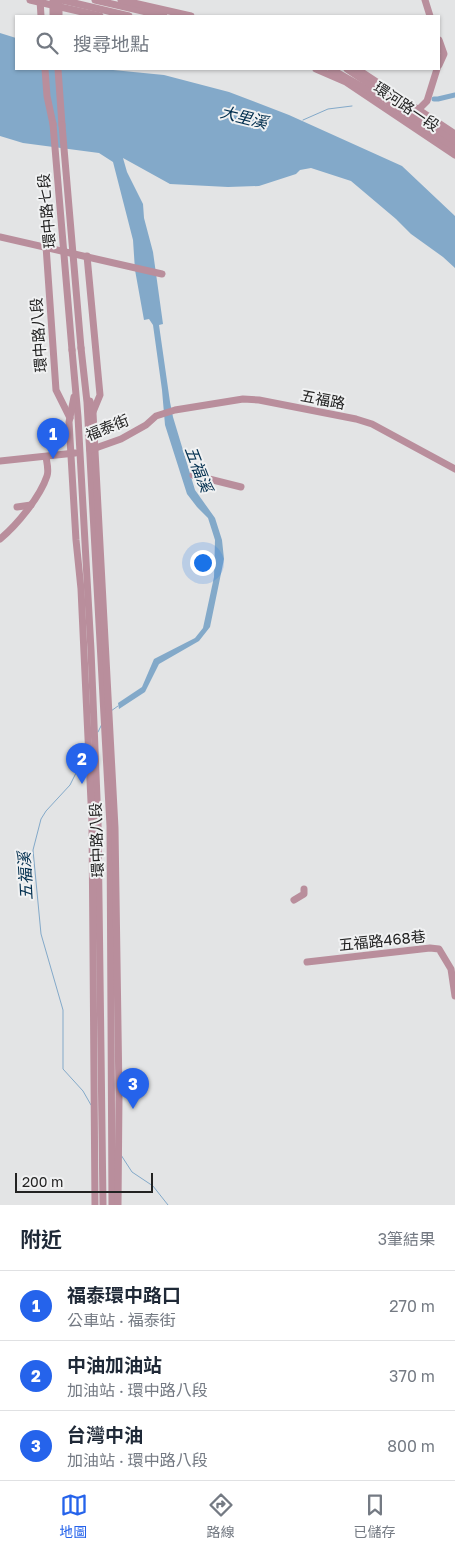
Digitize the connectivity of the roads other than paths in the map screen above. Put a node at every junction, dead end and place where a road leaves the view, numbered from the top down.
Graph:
1 (31, 0) edge
2 (40, 0) edge
3 (45, 0) edge
4 (53, 0) edge
5 (94, 0) edge
6 (121, 0) edge
7 (425, 0) edge
8 (65, 2) edge
9 (42, 15) edge
10 (46, 15) edge
11 (54, 15) edge
12 (59, 15) edge
13 (98, 15) edge
14 (124, 15) edge
15 (160, 15) edge
16 (186, 15) edge
17 (430, 15) edge
18 (440, 43) edge
19 (440, 63) edge
20 (47, 70) edge
21 (58, 70) edge
22 (62, 70) edge
23 (318, 70) edge
24 (333, 70) edge
25 (348, 70) edge
26 (358, 70) edge
27 (437, 70) edge
28 (413, 116) junction
29 (62, 125) junction
30 (455, 134) edge
31 (455, 141) edge
32 (455, 148) edge
33 (455, 156) edge
34 (0, 237) edge
35 (46, 246) junction
36 (87, 256) junction
37 (162, 274) dead end
38 (81, 348) joint
39 (72, 350) joint
40 (76, 386) junction
41 (85, 386) junction
42 (92, 413) junction
43 (160, 415) joint
44 (70, 418) junction
45 (92, 450) junction
46 (76, 453) junction
47 (46, 457) junction
48 (0, 461) edge
49 (455, 469) edge
50 (193, 475) dead end
51 (241, 487) dead end
52 (31, 504) junction
53 (17, 507) dead end
54 (0, 539) edge
55 (91, 738) junction
56 (112, 824) junction
57 (95, 825) junction
58 (304, 888) dead end
59 (294, 900) dead end
60 (307, 962) dead end
61 (455, 996) edge
62 (115, 1157) junction
63 (95, 1205) edge
64 (103, 1205) edge
65 (112, 1205) edge
66 (118, 1205) edge

1 - 8 street
2 - 9 street, bridge
3 - 10 street
4 - 11 street, bridge
5 - 15 street
6 - 16 street
7 - 17 street
8 - 12 street, bridge
8 - 13 street
8 - 14 street
18 - 19 street
20 - 39 street, 環中路七段, bridge
21 - 29 street, 環中路七段
22 - 29 street
23 - 28 street, 環河路一段
24 - 28 street, 環河路一段
25 - 28 street, 環河路一段
26 - 28 street, 環河路一段
27 - 28 street
28 - 30 street, 環河路一段
28 - 31 street, 環河路一段
28 - 32 street, 環河路一段
28 - 33 street, 環河路一段
29 - 38 street, 環中路七段, bridge
34 - 35 street
35 - 36 street
35 - 44 street, 環中路八段
36 - 37 street
36 - 42 street, 環中路八段
38 - 41 street, 環中路八段
39 - 40 street, 環中路八段
40 - 44 street, 環中路八段
40 - 46 street, 環中路八段
41 - 42 street, 環中路八段
41 - 45 street, 環中路八段
42 - 45 street, 環中路八段
43 - 45 street, 福泰街
43 - 49 street, 五福路
44 - 46 street, 環中路八段
45 - 46 street, 福泰街
45 - 56 street, 環中路八段
46 - 47 street, 福泰街
46 - 55 street, 環中路八段
46 - 55 street, 環中路八段
47 - 48 street, 福泰街
47 - 52 street
50 - 51 street
52 - 53 street
52 - 54 street
55 - 57 street, 環中路八段
55 - 57 street, 環中路八段
56 - 57 street
56 - 62 street, 環中路八段
56 - 62 street, 環中路八段
57 - 63 street, 環中路八段
57 - 64 street, 環中路八段
58 - 59 street
60 - 61 street, 五福路468巷
62 - 65 street, 環中路八段
62 - 66 street, 環中路八段

